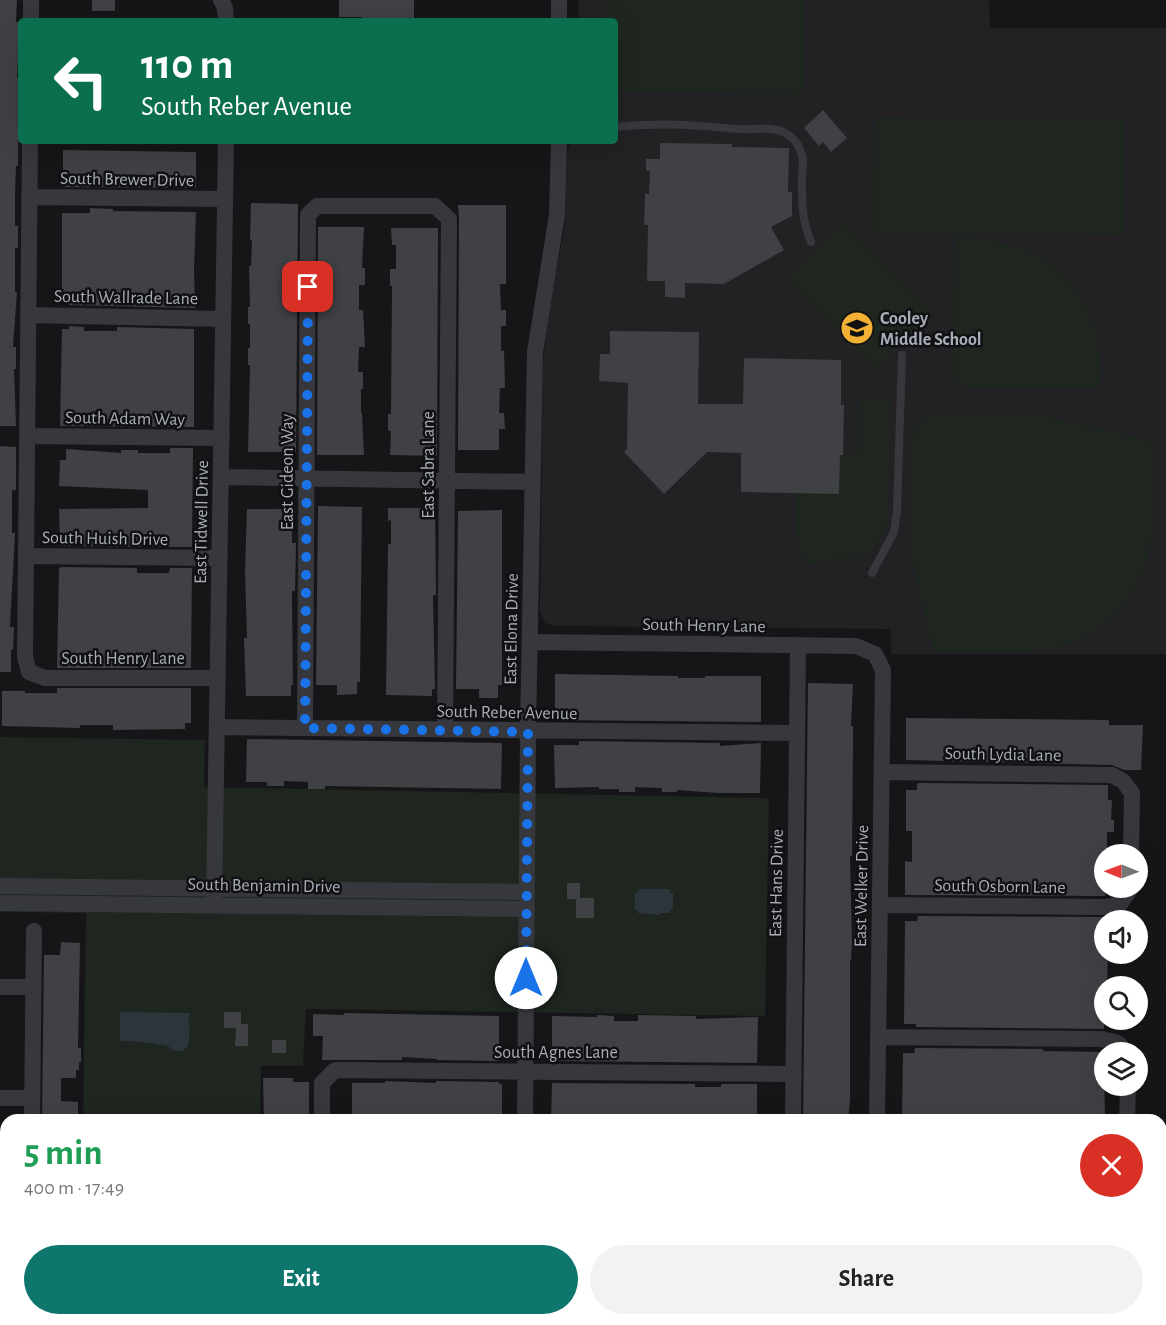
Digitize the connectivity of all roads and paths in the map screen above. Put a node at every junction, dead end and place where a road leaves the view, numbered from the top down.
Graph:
1 (31, 0) edge
2 (221, 0) edge
3 (559, 0) edge
4 (31, 18) edge
5 (226, 18) edge
6 (559, 18) edge
7 (618, 127) edge
8 (30, 144) edge
9 (226, 144) edge
10 (559, 144) edge
11 (29, 197) junction
12 (225, 199) junction
13 (308, 215) joint
14 (811, 242) dead end
15 (28, 315) junction
16 (224, 319) junction
17 (902, 355) dead end
18 (27, 436) junction
19 (222, 438) junction
20 (221, 477) junction
21 (306, 478) junction
22 (448, 481) junction
23 (532, 482) junction
24 (26, 556) junction
25 (220, 558) junction
26 (873, 573) dead end
27 (530, 642) junction
28 (798, 645) junction
29 (875, 654) joint
30 (218, 678) junction
31 (217, 727) junction
32 (305, 728) junction
33 (445, 730) junction
34 (528, 732) junction
35 (797, 733) junction
36 (882, 772) junction
37 (1131, 844) edge
38 (0, 886) edge
39 (214, 896) junction
40 (1125, 898) edge
41 (527, 900) junction
42 (0, 903) edge
43 (880, 905) junction
44 (34, 931) dead end
45 (0, 987) edge
46 (33, 987) junction
47 (879, 1037) junction
48 (1109, 1042) edge
49 (526, 1071) junction
50 (794, 1074) junction
51 (1128, 1096) edge
52 (0, 1098) edge
53 (32, 1098) junction
54 (32, 1114) edge
55 (322, 1114) edge
56 (525, 1114) edge
57 (793, 1114) edge
58 (878, 1114) edge
59 (1127, 1114) edge

1 - 4 street
2 - 5 street
3 - 6 street
7 - 14 lane
8 - 11 street
9 - 12 street, East Tidwell Drive
10 - 23 street, East Elona Drive
11 - 12 street, South Brewer Drive
11 - 15 street
12 - 16 street, East Tidwell Drive
13 - 21 street, East Gideon Way
13 - 22 street, East Sabra Lane
15 - 16 street, South Wallrade Lane
15 - 18 street
16 - 19 street, East Tidwell Drive
17 - 26 lane
18 - 19 street, South Adam Way
18 - 24 street
19 - 20 street, East Tidwell Drive
20 - 21 street
20 - 25 street, East Tidwell Drive
21 - 22 street
21 - 32 street, East Gideon Way
22 - 23 street
22 - 33 street, East Sabra Lane
23 - 27 street, East Elona Drive
24 - 25 street, South Huish Drive
24 - 30 street, South Henry Lane
25 - 30 street, East Tidwell Drive
27 - 28 street, South Henry Lane
27 - 34 street, East Elona Drive
28 - 29 street, South Henry Lane
28 - 35 street, East Hans Drive
29 - 36 street, East Welker Drive
30 - 31 street, East Tidwell Drive
31 - 32 street, South Reber Avenue
31 - 39 street, East Tidwell Drive
32 - 33 street, South Reber Avenue
33 - 34 street, South Reber Avenue
34 - 35 street, South Reber Avenue
34 - 41 street, East Elona Drive
35 - 50 street, East Hans Drive
36 - 37 street, South Lydia Lane
36 - 43 street, East Welker Drive
38 - 39 street, South Benjamin Drive
39 - 41 street, South Benjamin Drive
39 - 42 street, South Benjamin Drive
40 - 43 street, South Osborn Lane
41 - 49 street, East Elona Drive
43 - 47 street, East Welker Drive
44 - 46 street
45 - 46 street
46 - 53 street
47 - 48 street
47 - 58 street, East Welker Drive
49 - 50 street, South Agnes Lane
49 - 55 street, South Agnes Lane
49 - 56 street, East Elona Drive
50 - 57 street, East Hans Drive
51 - 59 street
52 - 53 street
53 - 54 street

